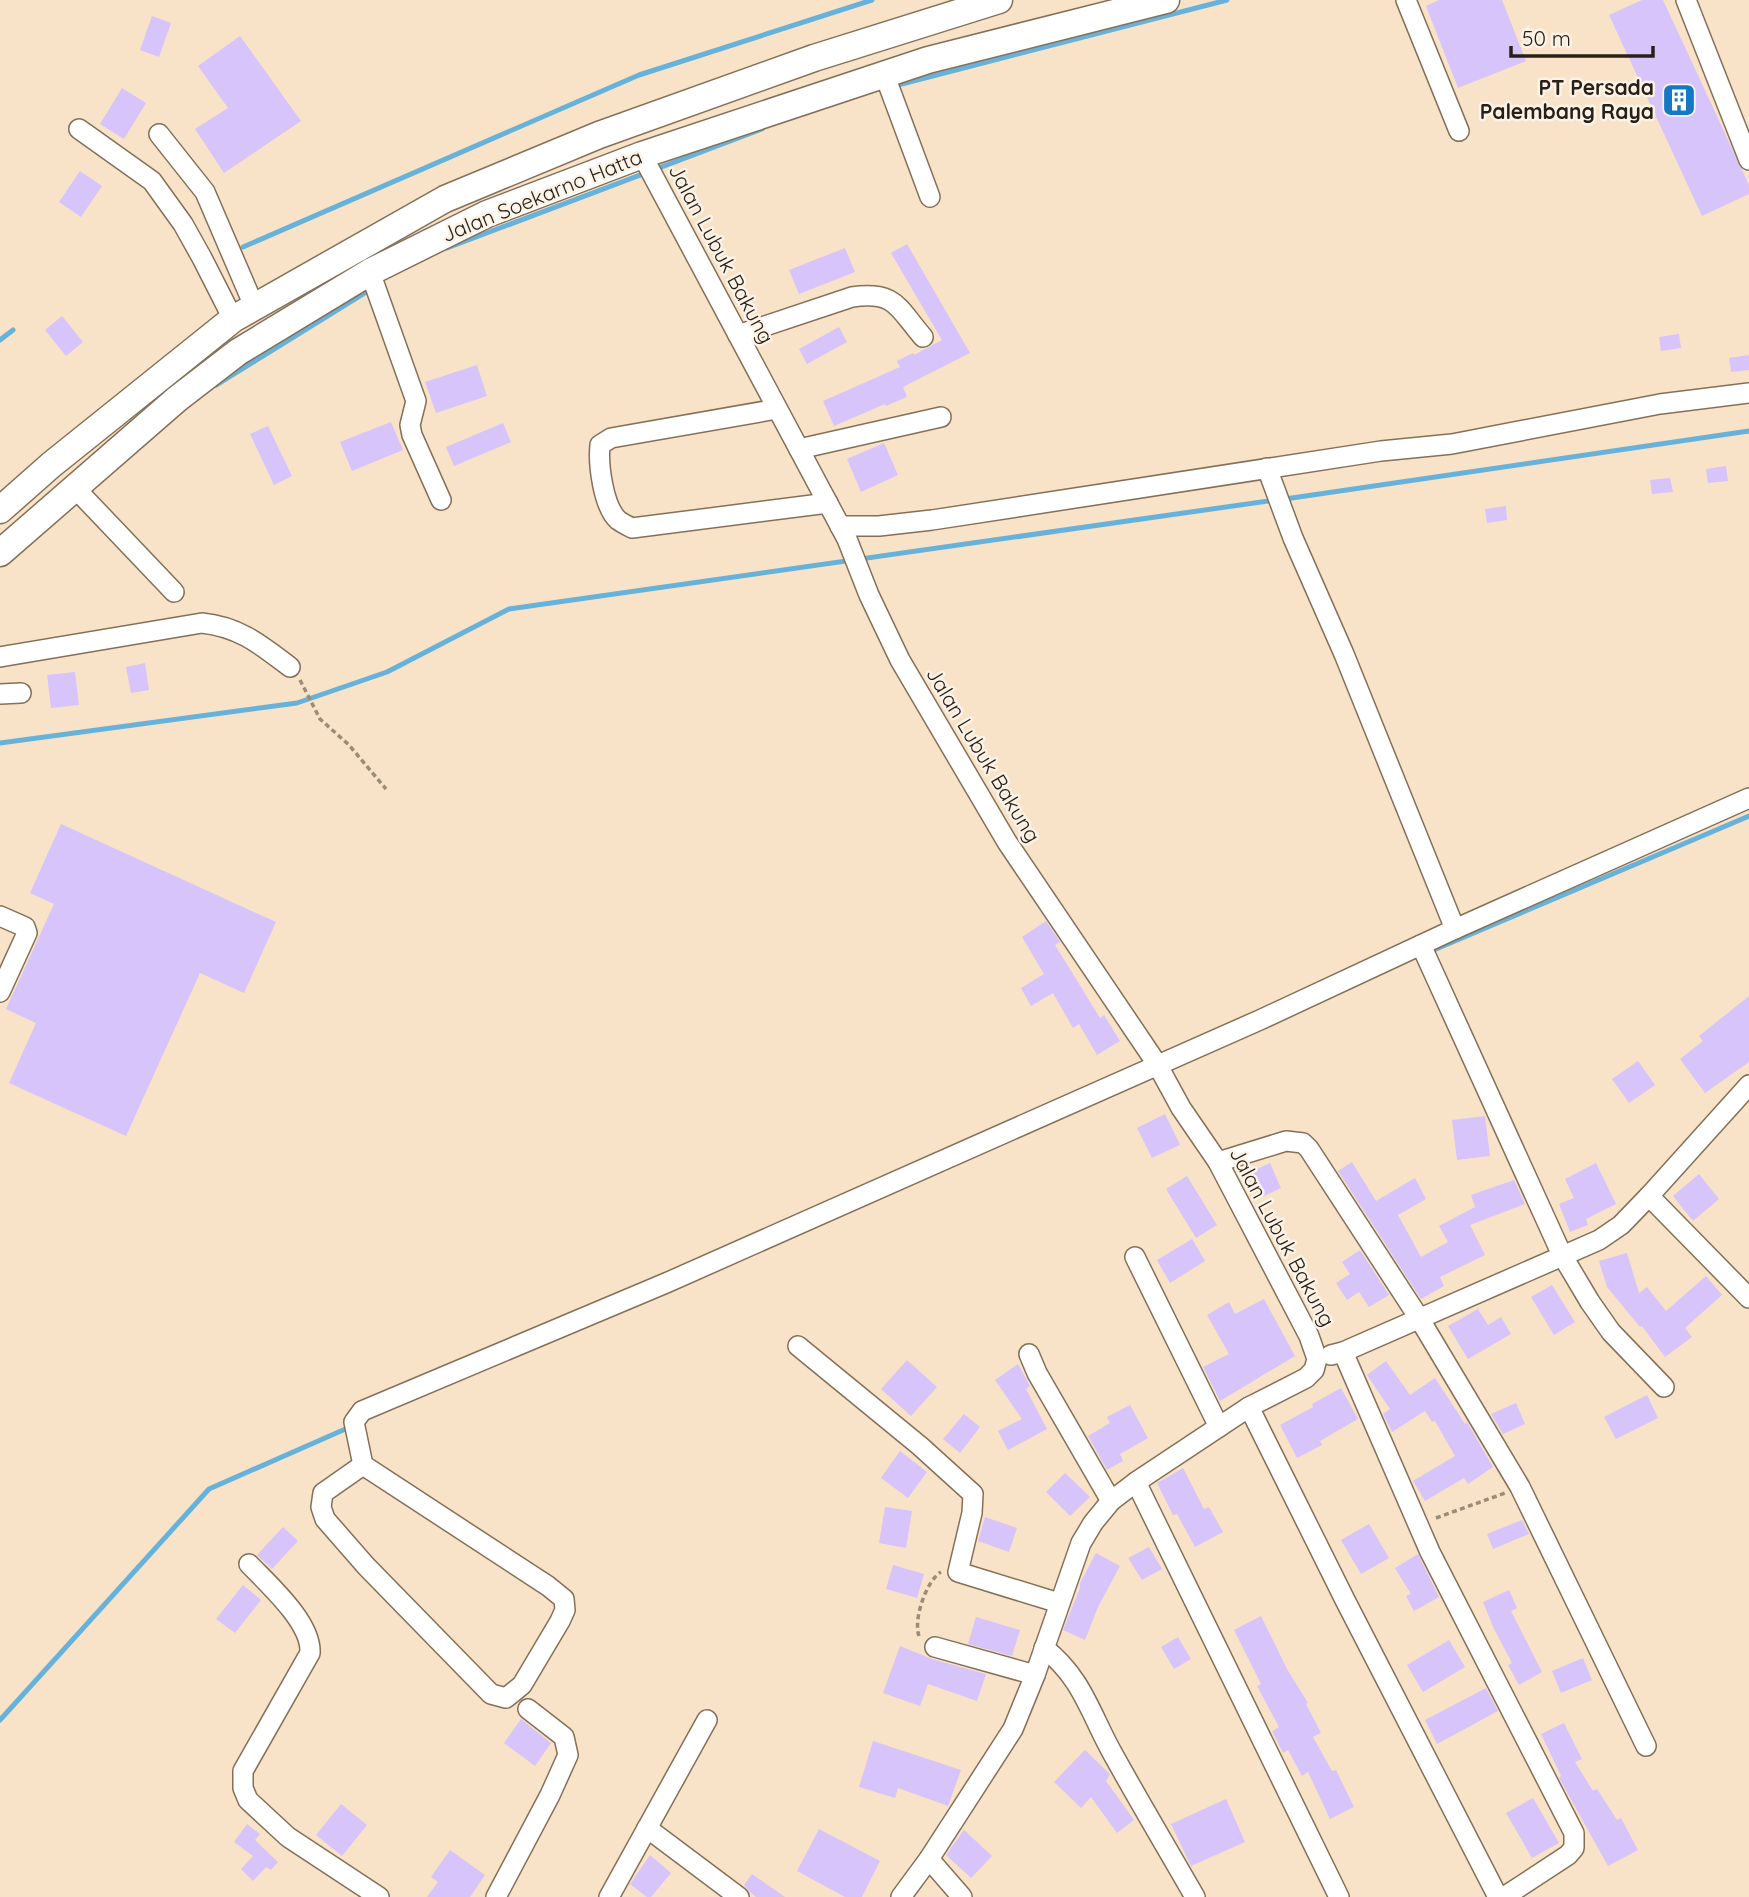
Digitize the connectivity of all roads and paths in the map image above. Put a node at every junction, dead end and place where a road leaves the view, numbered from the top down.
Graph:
1 (999, 0) edge
2 (1166, 0) edge
3 (1406, 0) edge
4 (1686, 0) edge
5 (885, 76) junction
6 (79, 129) dead end
7 (1460, 131) dead end
8 (159, 134) dead end
9 (644, 158) junction
10 (1749, 160) edge
11 (930, 197) dead end
12 (370, 272) junction
13 (243, 313) junction
14 (738, 335) junction
15 (923, 337) dead end
16 (1749, 393) edge
17 (777, 409) junction
18 (941, 417) dead end
19 (799, 449) junction
20 (1270, 474) junction
21 (79, 493) junction
22 (441, 500) dead end
23 (828, 503) junction
24 (0, 510) edge
25 (843, 533) junction
26 (0, 553) edge
27 (174, 592) dead end
28 (0, 657) edge
29 (295, 674) joint
30 (21, 693) dead end
31 (0, 694) edge
32 (386, 789) dead end
33 (1749, 798) edge
34 (0, 916) edge
35 (1455, 929) junction
36 (1422, 948) junction
37 (0, 992) edge
38 (1157, 1066) junction
39 (1749, 1085) edge
40 (1218, 1162) junction
41 (1649, 1196) junction
42 (1562, 1255) junction
43 (1135, 1257) dead end
44 (1749, 1298) edge
45 (1419, 1318) junction
46 (798, 1346) dead end
47 (1343, 1352) junction
48 (1029, 1354) dead end
49 (1317, 1359) junction
50 (1664, 1387) dead end
51 (1249, 1407) junction
52 (1219, 1427) junction
53 (362, 1461) junction
54 (1136, 1482) junction
55 (1520, 1488) junction
56 (1111, 1501) junction
57 (1418, 1525) junction
58 (249, 1564) dead end
59 (958, 1572) junction
60 (1059, 1602) junction
61 (935, 1647) joint
62 (1044, 1648) junction
63 (1035, 1675) junction
64 (528, 1709) dead end
65 (707, 1720) dead end
66 (1646, 1746) dead end
67 (647, 1828) junction
68 (929, 1859) junction
69 (379, 1897) edge
70 (496, 1897) edge
71 (609, 1897) edge
72 (739, 1897) edge
73 (901, 1897) edge
74 (962, 1897) edge
75 (1195, 1897) edge
76 (1339, 1897) edge
77 (1497, 1897) edge
78 (1504, 1897) edge

1 - 13 highway, Jalan Soekarno Hatta
2 - 5 highway, Jalan Soekarno Hatta
3 - 7 street
4 - 10 street
5 - 9 highway, Jalan Soekarno Hatta
5 - 11 street
6 - 13 street
8 - 13 street
9 - 12 highway, Jalan Soekarno Hatta
9 - 14 street, Jalan Lubuk Bakung
12 - 21 highway, Jalan Soekarno Hatta
12 - 22 street
13 - 24 highway, Jalan Soekarno Hatta
14 - 15 street
14 - 17 street, Jalan Lubuk Bakung
16 - 20 street
17 - 19 street, Jalan Lubuk Bakung
17 - 23 street
18 - 19 street
19 - 23 street, Jalan Lubuk Bakung
20 - 25 street
20 - 35 street
21 - 26 highway, Jalan Soekarno Hatta
21 - 27 street
23 - 25 street, Jalan Lubuk Bakung
25 - 38 street, Jalan Lubuk Bakung
28 - 29 street
29 - 32 path
30 - 31 street
33 - 35 street
34 - 37 street
35 - 36 street
36 - 38 street
36 - 42 street
38 - 40 street, Jalan Lubuk Bakung
38 - 53 street
39 - 41 street
40 - 45 street
40 - 49 street, Jalan Lubuk Bakung
41 - 42 street
41 - 44 street
42 - 45 street
42 - 50 street
43 - 52 street
45 - 47 street
45 - 55 street
46 - 59 street
47 - 49 street
47 - 57 street
48 - 56 street
49 - 51 street
51 - 52 street
51 - 77 street
52 - 54 street
53 - 53 street
54 - 56 street
54 - 76 street
55 - 57 path
55 - 66 street
56 - 60 street
57 - 78 street
58 - 69 street
59 - 60 street
59 - 61 path
60 - 62 street
61 - 63 street
62 - 63 street
62 - 75 street
63 - 68 street
64 - 70 street
65 - 67 street
67 - 71 street
67 - 72 street
68 - 73 street
68 - 74 street

